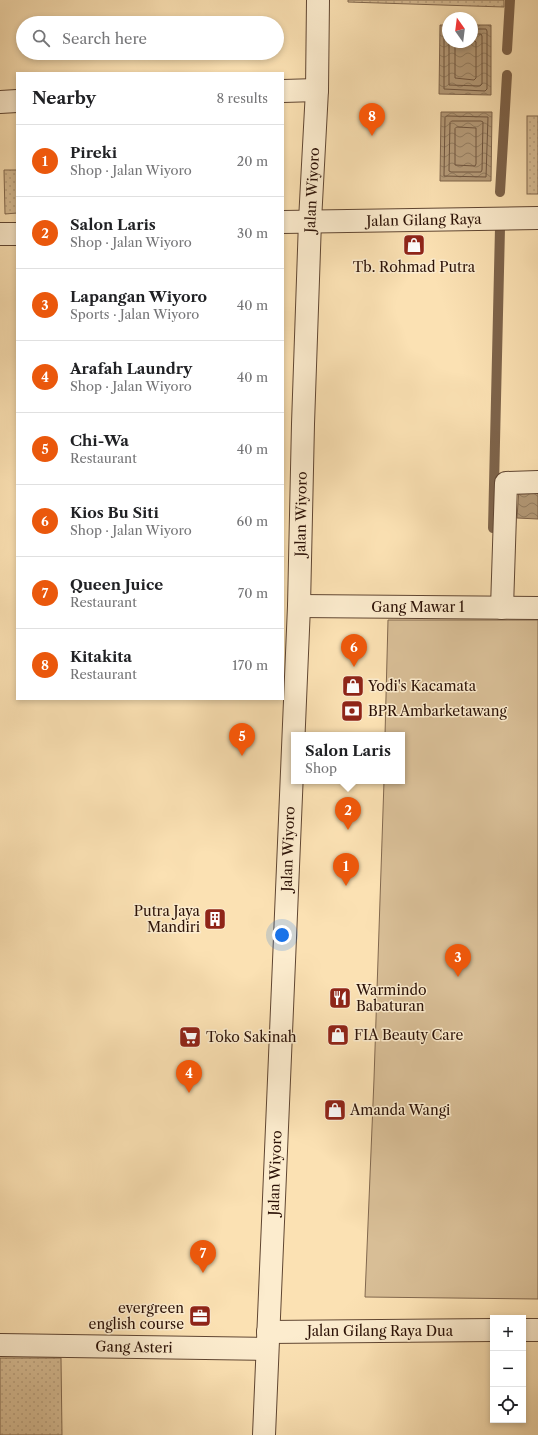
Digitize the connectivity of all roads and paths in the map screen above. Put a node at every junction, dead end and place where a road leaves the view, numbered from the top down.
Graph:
1 (318, 0) edge
2 (316, 90) junction
3 (284, 91) edge
4 (16, 101) edge
5 (0, 102) edge
6 (538, 218) edge
7 (310, 221) junction
8 (284, 222) edge
9 (0, 234) edge
10 (16, 234) edge
11 (538, 482) edge
12 (299, 606) junction
13 (502, 608) junction
14 (538, 608) edge
15 (294, 732) edge
16 (291, 784) edge
17 (490, 1330) edge
18 (526, 1330) edge
19 (538, 1330) edge
20 (268, 1341) junction
21 (0, 1345) edge
22 (264, 1435) edge

1 - 2 street, Jalan Wiyoro
2 - 3 street
2 - 7 street, Jalan Wiyoro
4 - 5 street
6 - 7 street, Jalan Gilang Raya
7 - 8 street, Jalan Gilang Raya
7 - 12 street, Jalan Wiyoro
9 - 10 street
11 - 13 street
12 - 13 street, Gang Mawar 1
12 - 15 street, Jalan Wiyoro
13 - 14 street, Gang Mawar 1
16 - 20 street, Jalan Wiyoro
17 - 20 street, Jalan Gilang Raya Dua
18 - 19 street
20 - 21 street, Gang Asteri
20 - 22 street, Jalan Wiyoro

